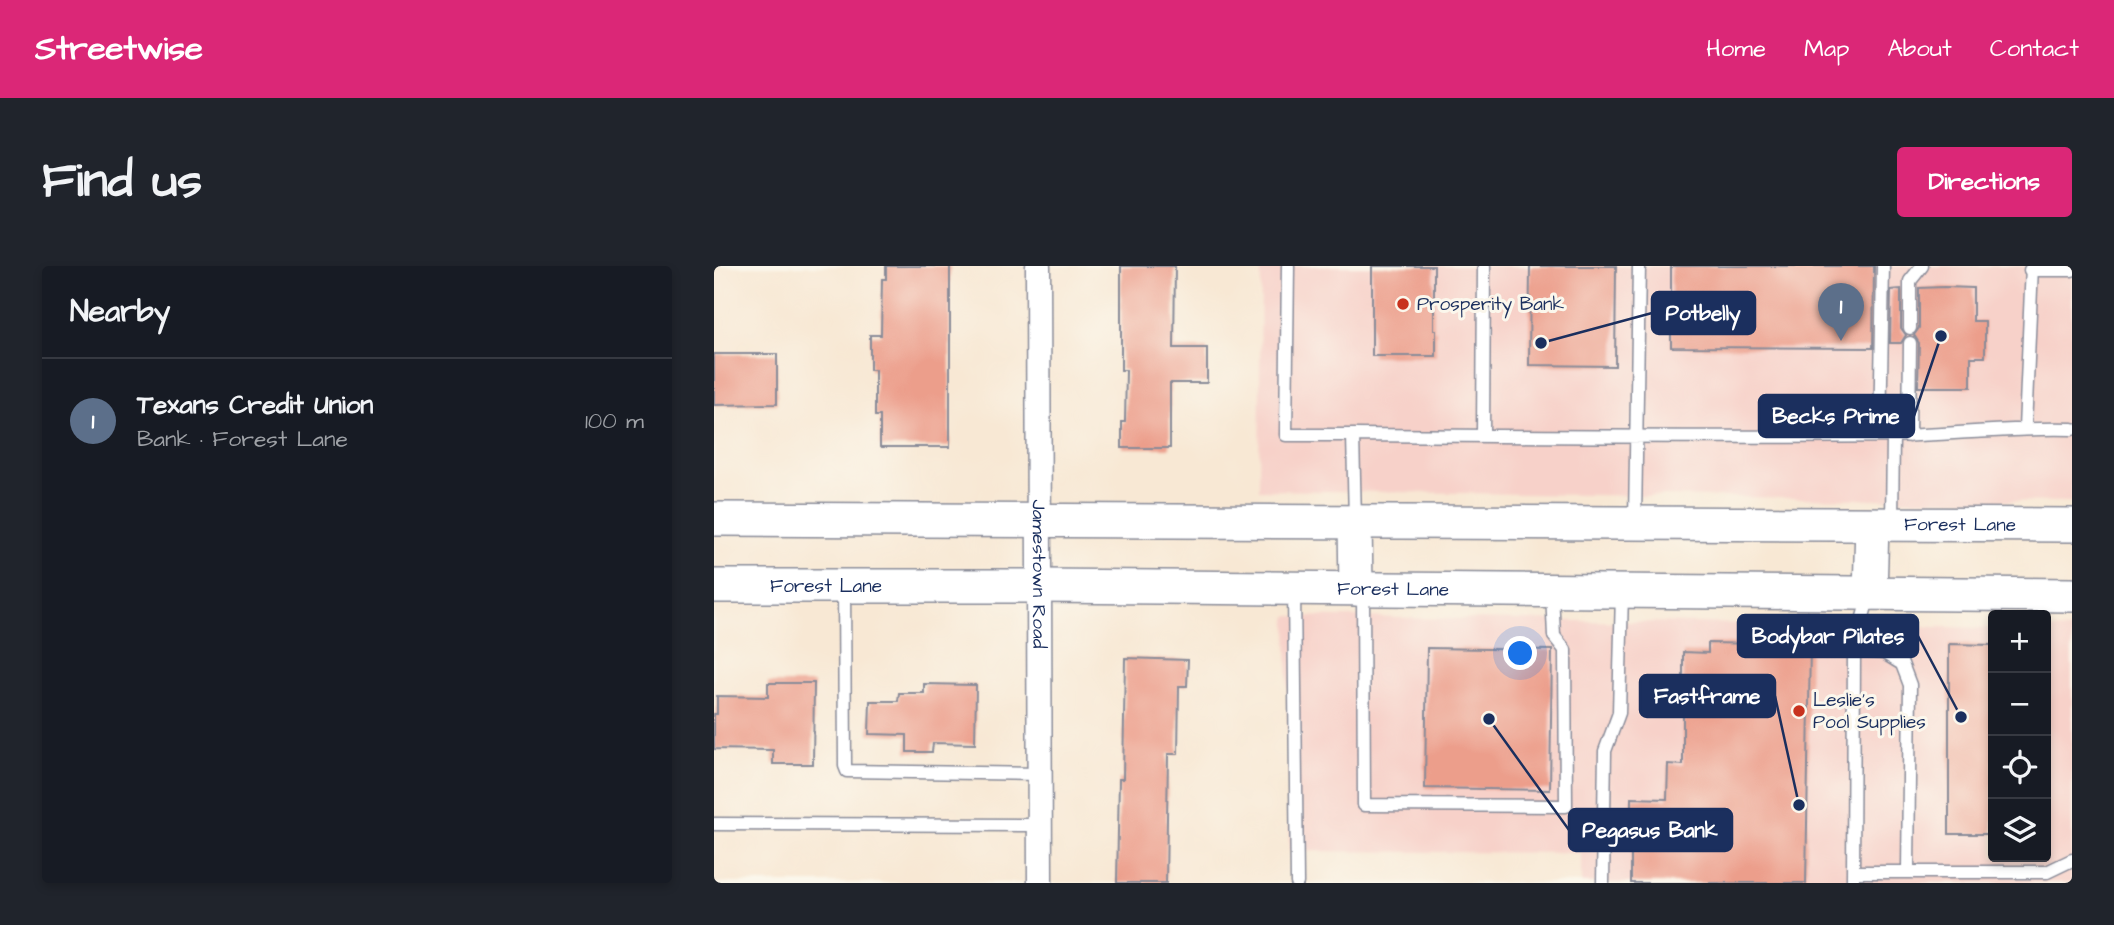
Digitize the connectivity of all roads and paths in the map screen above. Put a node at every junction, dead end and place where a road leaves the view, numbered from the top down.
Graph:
1 (1038, 266) edge
2 (1288, 266) edge
3 (1484, 266) edge
4 (1639, 266) edge
5 (1883, 266) edge
6 (1922, 266) edge
7 (2031, 268) edge
8 (2072, 270) edge
9 (1910, 328) dead end
10 (1910, 343) dead end
11 (2025, 428) junction
12 (2072, 429) edge
13 (1353, 435) junction
14 (1483, 436) junction
15 (1886, 436) junction
16 (1909, 436) junction
17 (1636, 438) junction
18 (714, 519) edge
19 (1039, 521) junction
20 (1355, 522) junction
21 (1635, 523) junction
22 (1882, 525) junction
23 (2072, 526) edge
24 (714, 586) edge
25 (844, 586) junction
26 (1039, 586) junction
27 (1294, 589) junction
28 (1359, 589) junction
29 (1552, 591) junction
30 (1622, 591) junction
31 (1870, 593) junction
32 (2072, 595) edge
33 (1854, 650) junction
34 (1040, 774) junction
35 (714, 824) edge
36 (1040, 825) junction
37 (2072, 860) edge
38 (1908, 870) junction
39 (1853, 877) edge
40 (2047, 877) edge
41 (1040, 883) edge
42 (1297, 883) edge
43 (1603, 883) edge

1 - 19 street, Jamestown Road
2 - 13 lane
3 - 14 lane
4 - 17 lane
5 - 15 lane
6 - 9 lane
7 - 8 lane
7 - 11 lane
10 - 16 lane
11 - 12 lane
11 - 16 lane
13 - 14 lane
13 - 20 lane
14 - 17 lane
15 - 16 lane
15 - 17 lane
15 - 22 lane
17 - 21 lane
18 - 19 main road, Forest Lane
19 - 20 main road, Forest Lane
19 - 26 street, Jamestown Road
20 - 21 main road, Forest Lane
20 - 28 main road
21 - 22 main road, Forest Lane
22 - 23 main road, Forest Lane
22 - 31 main road
24 - 25 main road, Forest Lane
25 - 26 main road, Forest Lane
25 - 34 lane
26 - 27 main road, Forest Lane
26 - 34 street, Jamestown Road
27 - 28 main road, Forest Lane
27 - 42 lane
28 - 29 main road, Forest Lane
28 - 29 lane
29 - 30 main road, Forest Lane
30 - 31 main road, Forest Lane
30 - 43 lane
31 - 32 main road, Forest Lane
31 - 33 lane
33 - 38 lane
33 - 39 lane
34 - 36 street, Jamestown Road
35 - 36 lane
36 - 41 street, Jamestown Road
37 - 40 lane
38 - 39 lane
38 - 40 lane

